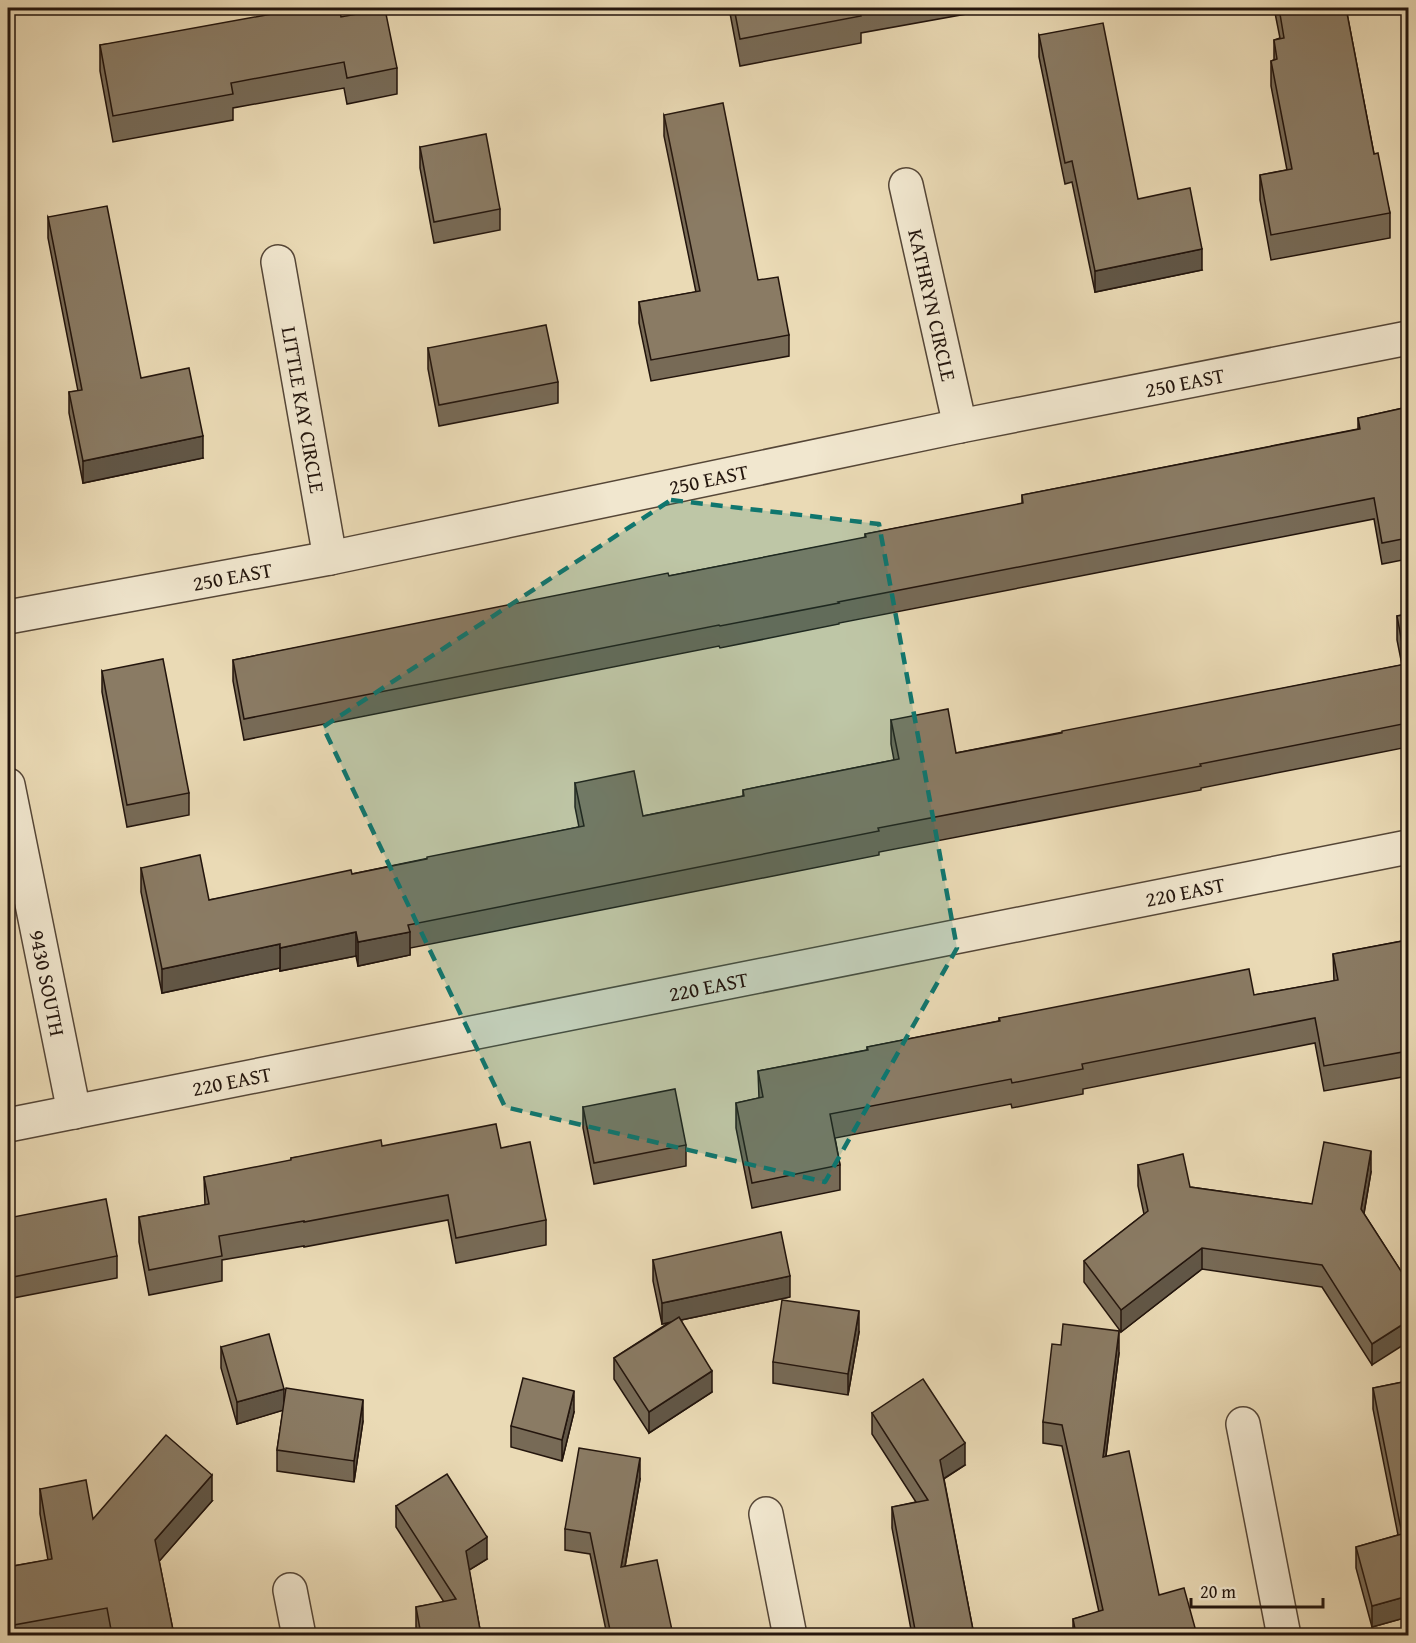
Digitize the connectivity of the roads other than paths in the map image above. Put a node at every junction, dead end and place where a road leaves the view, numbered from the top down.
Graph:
1 (906, 185) dead end
2 (278, 262) dead end
3 (1408, 338) edge
4 (960, 426) junction
5 (330, 558) junction
6 (8, 617) edge
7 (8, 785) edge
8 (1408, 847) edge
9 (74, 1112) junction
10 (8, 1125) edge
11 (1243, 1424) dead end
12 (766, 1514) dead end
13 (290, 1590) dead end
14 (299, 1635) edge
15 (790, 1635) edge
16 (1284, 1635) edge

1 - 4 street, KATHRYN CIRCLE
2 - 5 street, LITTLE KAY CIRCLE
3 - 4 street, 250 EAST
4 - 5 street, 250 EAST
5 - 6 street, 250 EAST
7 - 9 street, 9430 SOUTH
8 - 9 street, 220 EAST
9 - 10 street, 220 EAST
11 - 16 street
12 - 15 street
13 - 14 street

